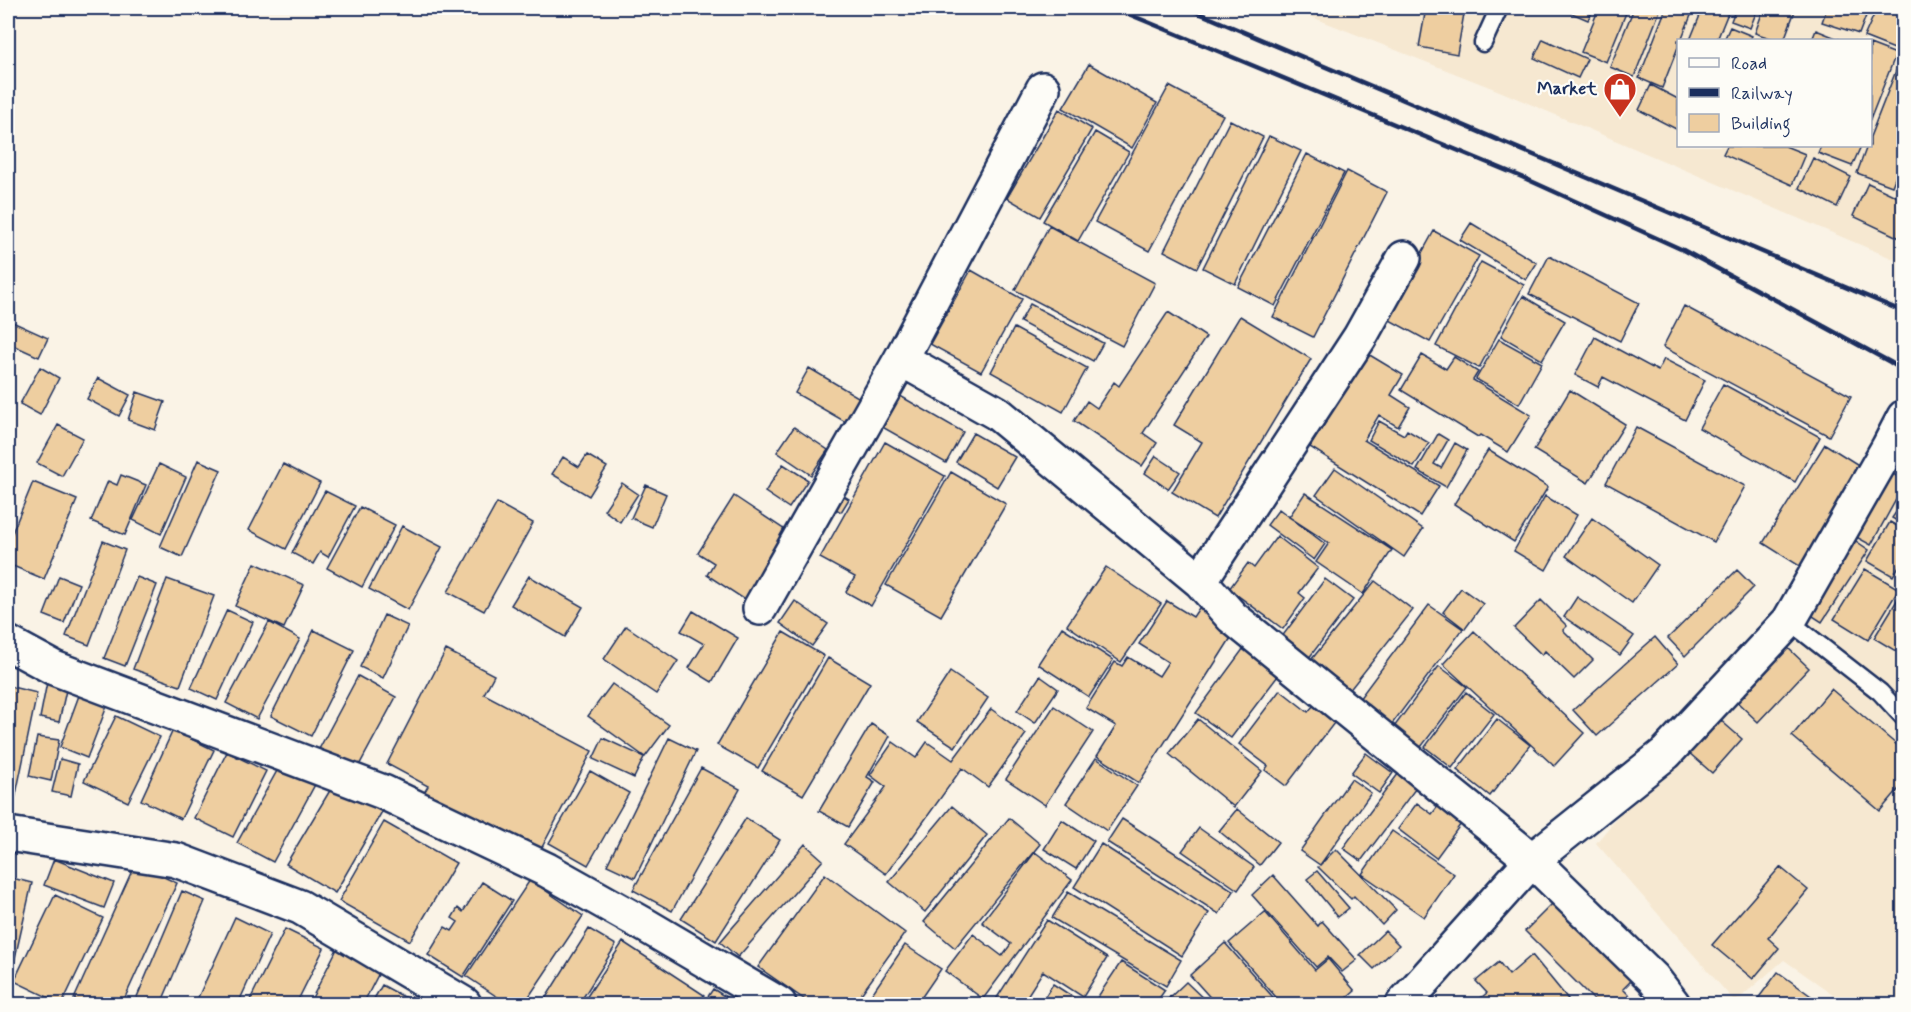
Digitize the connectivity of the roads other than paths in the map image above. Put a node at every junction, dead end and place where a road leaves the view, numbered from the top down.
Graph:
1 (1499, 8) edge
2 (1483, 43) dead end
3 (1043, 89) dead end
4 (1404, 258) dead end
5 (901, 359) junction
6 (1904, 417) edge
7 (1200, 581) junction
8 (760, 608) dead end
9 (1789, 621) junction
10 (8, 643) edge
11 (1904, 718) edge
12 (8, 834) edge
13 (1532, 860) junction
14 (464, 1005) edge
15 (779, 1005) edge
16 (1403, 1005) edge
17 (1673, 1005) edge

1 - 2 lane
3 - 5 street
4 - 7 street
5 - 7 street
5 - 8 street
6 - 9 street
7 - 13 street
9 - 11 lane
9 - 13 street
10 - 15 street
12 - 14 street
13 - 16 street
13 - 17 street

